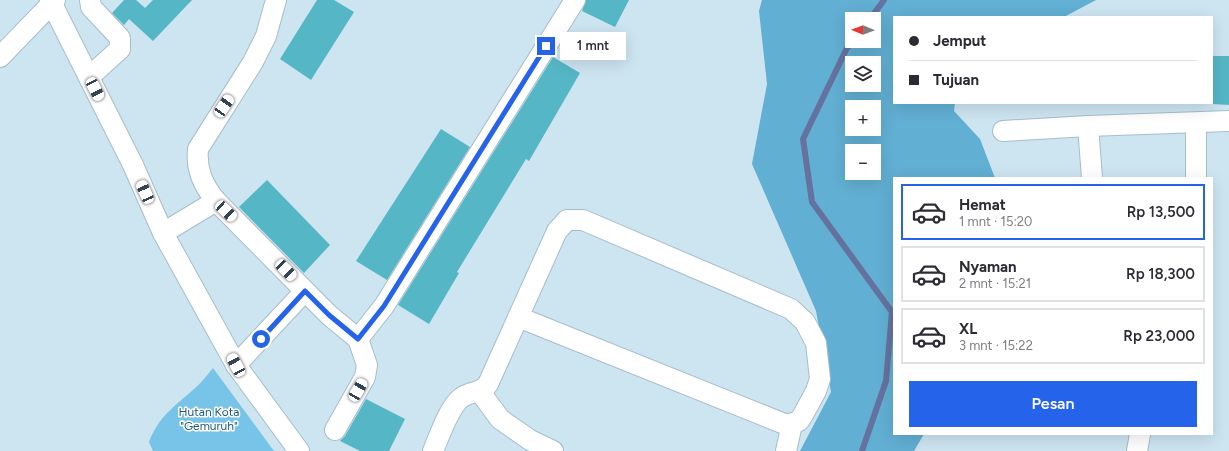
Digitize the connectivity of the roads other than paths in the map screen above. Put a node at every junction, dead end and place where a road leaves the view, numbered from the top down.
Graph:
1 (90, 0) edge
2 (276, 0) edge
3 (52, 1) edge
4 (567, 3) edge
5 (0, 58) edge
6 (89, 77) junction
7 (1229, 121) edge
8 (1196, 124) junction
9 (1088, 126) junction
10 (1003, 131) dead end
11 (1092, 177) edge
12 (1196, 177) edge
13 (216, 202) junction
14 (163, 233) junction
15 (305, 291) junction
16 (518, 317) junction
17 (358, 339) junction
18 (236, 365) junction
19 (480, 392) junction
20 (792, 424) junction
21 (335, 430) dead end
22 (1140, 435) edge
23 (299, 451) edge
24 (433, 451) edge
25 (553, 451) edge
26 (786, 451) edge
27 (1138, 451) edge

1 - 6 street
2 - 13 street
3 - 5 street
3 - 6 street
4 - 17 street
6 - 14 street
7 - 8 street
8 - 9 street
8 - 12 street
9 - 10 street
9 - 11 street
13 - 14 street
13 - 15 street
14 - 18 street
15 - 17 street
15 - 18 street
16 - 19 street
16 - 20 street
16 - 20 street
17 - 21 street
18 - 23 street
19 - 24 street
19 - 25 street
20 - 26 street
22 - 27 street

